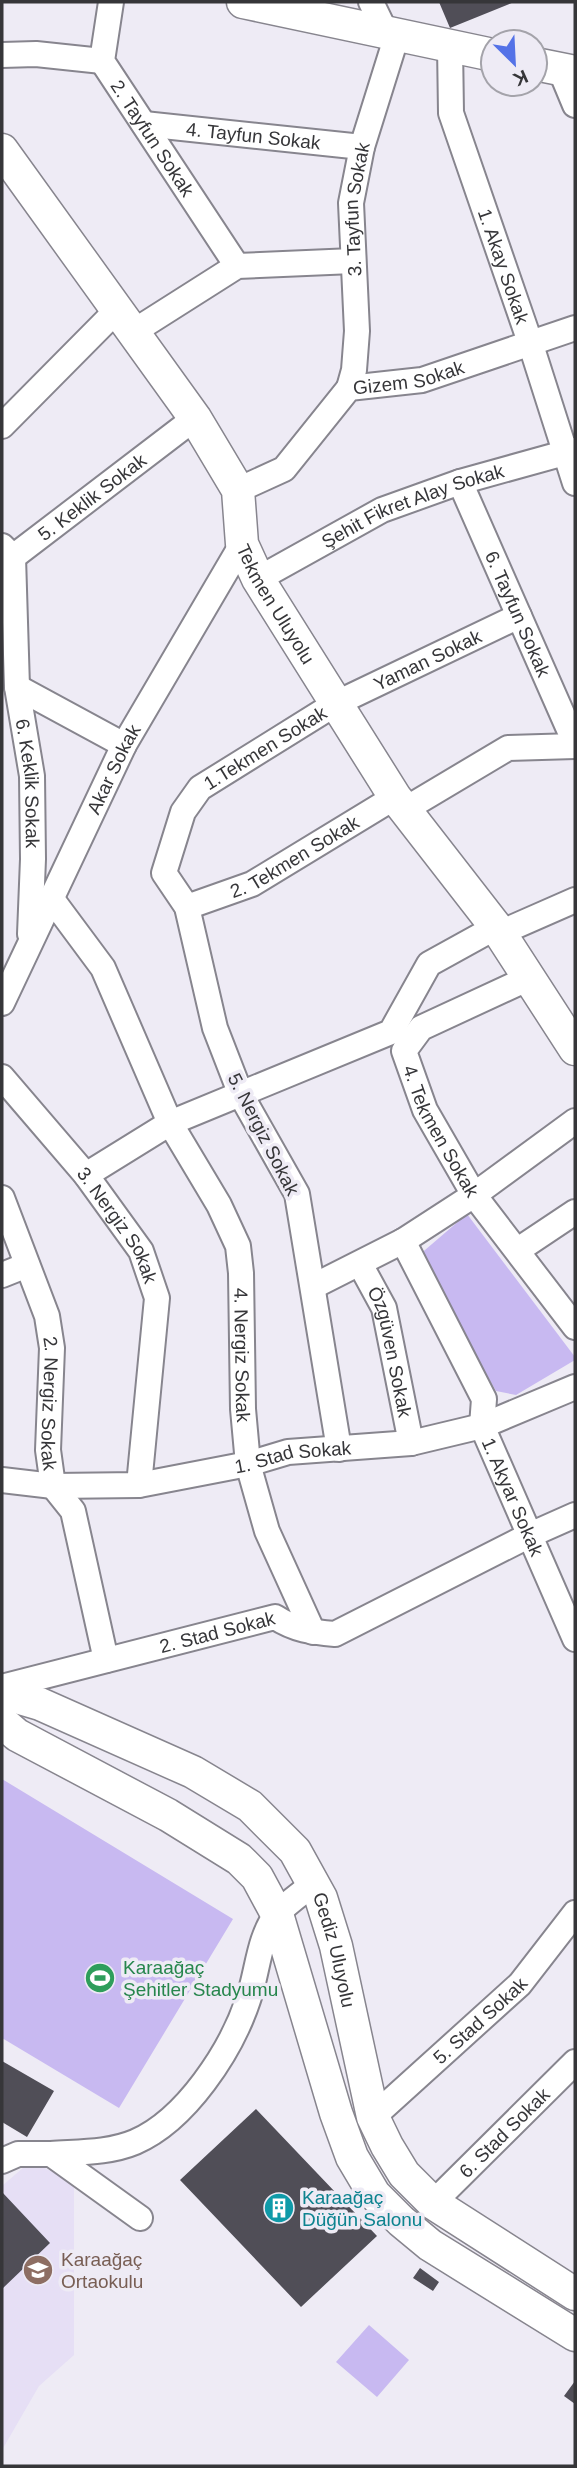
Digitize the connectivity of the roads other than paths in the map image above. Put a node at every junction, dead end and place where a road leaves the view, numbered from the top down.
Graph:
1 (111, 2) edge
2 (243, 2) edge
3 (371, 2) edge
4 (391, 34) junction
5 (450, 46) junction
6 (479, 52) edge
7 (2, 55) edge
8 (103, 61) junction
9 (557, 68) edge
10 (575, 105) edge
11 (144, 124) junction
12 (362, 146) junction
13 (2, 150) edge
14 (353, 261) junction
15 (237, 266) junction
16 (125, 321) junction
17 (575, 328) edge
18 (530, 342) junction
19 (348, 388) junction
20 (195, 418) junction
21 (2, 426) edge
22 (571, 451) edge
23 (460, 482) junction
24 (575, 483) edge
25 (238, 490) junction
26 (242, 544) junction
27 (7, 551) edge
28 (258, 579) junction
29 (2, 587) edge
30 (519, 615) junction
31 (17, 687) junction
32 (335, 704) junction
33 (124, 745) junction
34 (575, 745) edge
35 (399, 804) junction
36 (51, 898) junction
37 (575, 900) edge
38 (187, 906) junction
39 (498, 930) junction
40 (29, 943) junction
41 (529, 978) junction
42 (2, 1003) edge
43 (575, 1049) edge
44 (2, 1077) edge
45 (241, 1095) junction
46 (575, 1121) edge
47 (170, 1123) junction
48 (86, 1175) junction
49 (474, 1195) junction
50 (2, 1198) edge
51 (575, 1212) edge
52 (402, 1241) junction
53 (518, 1250) junction
54 (360, 1264) junction
55 (27, 1265) junction
56 (2, 1275) edge
57 (314, 1286) junction
58 (575, 1326) edge
59 (575, 1387) edge
60 (482, 1426) junction
61 (411, 1443) junction
62 (339, 1449) junction
63 (248, 1464) junction
64 (2, 1480) edge
65 (139, 1485) junction
66 (53, 1486) junction
67 (575, 1515) edge
68 (530, 1535) junction
69 (313, 1632) junction
70 (575, 1639) edge
71 (106, 1660) junction
72 (2, 1687) edge
73 (2, 1695) edge
74 (2, 1722) edge
75 (314, 1883) junction
76 (575, 1913) edge
77 (277, 1914) junction
78 (575, 2062) edge
79 (373, 2117) junction
80 (51, 2154) junction
81 (2, 2161) edge
82 (433, 2203) junction
83 (140, 2218) dead end
84 (575, 2294) edge
85 (575, 2335) edge

1 - 8 street, 2. Tayfun Sokak
2 - 4 street
3 - 4 street
4 - 5 street
4 - 12 street, 3. Tayfun Sokak
5 - 6 street
5 - 18 street, 1. Akay Sokak
7 - 8 street
8 - 11 street, 2. Tayfun Sokak
9 - 10 street
11 - 12 street, 4. Tayfun Sokak
11 - 15 street, 2. Tayfun Sokak
12 - 14 street, 3. Tayfun Sokak
13 - 16 street, Tekmen Uluyolu
14 - 15 street
14 - 19 street, 3. Tayfun Sokak
15 - 16 street
16 - 20 street, Tekmen Uluyolu
16 - 21 street
17 - 18 street, Gizem Sokak
18 - 19 street, Gizem Sokak
18 - 22 street, 1. Akay Sokak
19 - 25 street, Gizem Sokak
20 - 25 street, Tekmen Uluyolu
20 - 27 street, 5. Keklik Sokak
22 - 23 street, Şehit Fikret Alay Sokak
22 - 24 street, 1. Akay Sokak
23 - 28 street, Şehit Fikret Alay Sokak
23 - 30 street, 6. Tayfun Sokak
25 - 26 street, Tekmen Uluyolu
26 - 28 street, Tekmen Uluyolu
26 - 33 street, Akar Sokak
27 - 29 street
27 - 31 street, 6. Keklik Sokak
28 - 32 street, Tekmen Uluyolu
30 - 32 street, Yaman Sokak
30 - 34 street, 6. Tayfun Sokak
31 - 33 street
31 - 40 street, 6. Keklik Sokak
32 - 35 street, Tekmen Uluyolu
32 - 38 street, 1.Tekmen Sokak
33 - 36 street, Akar Sokak
34 - 35 street, 2. Tekmen Sokak
35 - 38 street, 2. Tekmen Sokak
35 - 39 street, Tekmen Uluyolu
36 - 40 street, Akar Sokak
36 - 47 street, 4. Nergiz Sokak
37 - 39 street
38 - 45 street, 5. Nergiz Sokak
39 - 41 street, Tekmen Uluyolu
39 - 45 street
40 - 42 street, Akar Sokak
41 - 43 street, Tekmen Uluyolu
41 - 49 street, 4. Tekmen Sokak
44 - 48 street, 3. Nergiz Sokak
45 - 47 street
45 - 57 street, 5. Nergiz Sokak
46 - 49 street
47 - 48 street
47 - 63 street, 4. Nergiz Sokak
48 - 65 street, 3. Nergiz Sokak
49 - 52 street
49 - 53 street, 4. Tekmen Sokak
50 - 55 street
51 - 53 street
52 - 54 street
52 - 60 street, 1. Akyar Sokak
53 - 58 street, 4. Tekmen Sokak
54 - 57 street
54 - 61 street, Özgüven Sokak
55 - 56 street
55 - 66 street, 2. Nergiz Sokak
57 - 62 street, 5. Nergiz Sokak
59 - 60 street, 1. Stad Sokak
60 - 61 street, 1. Stad Sokak
60 - 68 street, 1. Akyar Sokak
61 - 62 street, 1. Stad Sokak
62 - 63 street, 1. Stad Sokak
63 - 65 street, 1. Stad Sokak
63 - 69 street, 4. Nergiz Sokak
64 - 66 street, 1. Stad Sokak
65 - 66 street, 1. Stad Sokak
66 - 71 street, 2. Nergiz Sokak
67 - 68 street, 2. Stad Sokak
68 - 69 street, 2. Stad Sokak
68 - 70 street, 1. Akyar Sokak
69 - 71 street, 2. Stad Sokak
71 - 72 street, 2. Stad Sokak
73 - 75 street, Gediz Uluyolu
74 - 77 street
75 - 77 street
75 - 79 street, Gediz Uluyolu
76 - 79 street, 5. Stad Sokak
77 - 80 street
77 - 85 street
78 - 82 street, 6. Stad Sokak
79 - 82 street, Gediz Uluyolu
80 - 81 street
80 - 83 street
82 - 84 street, Gediz Uluyolu

